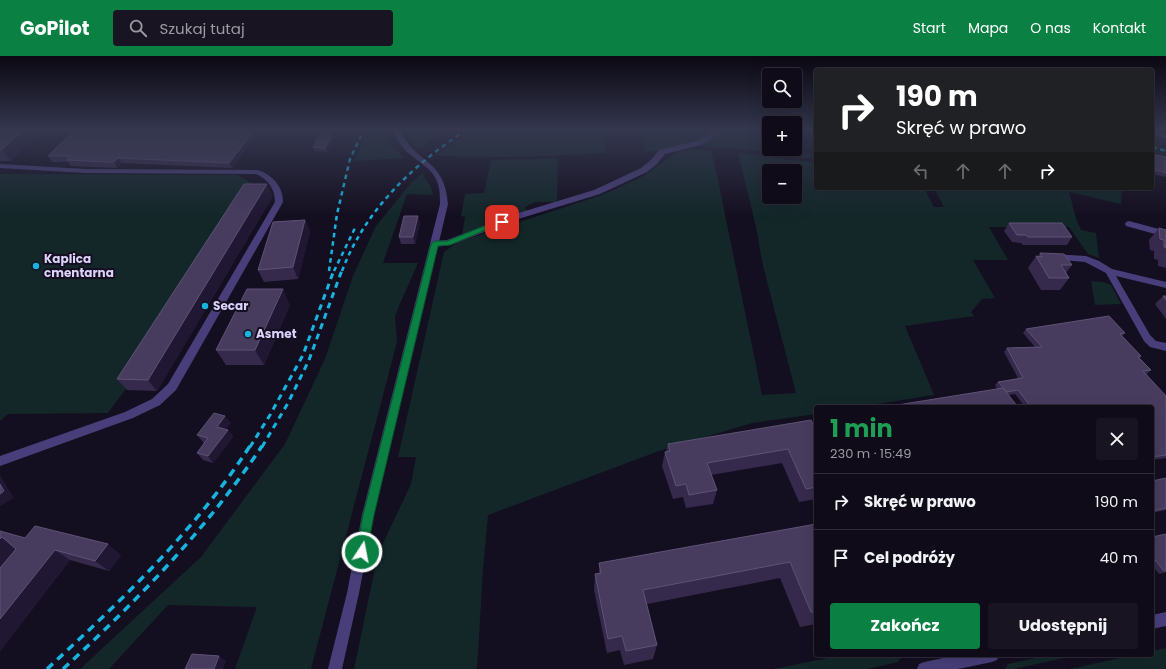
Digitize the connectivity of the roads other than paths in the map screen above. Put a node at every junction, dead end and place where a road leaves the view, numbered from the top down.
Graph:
1 (420, 159) edge
2 (657, 159) edge
3 (0, 166) edge
4 (1129, 224) dead end
5 (1166, 234) edge
6 (435, 244) junction
7 (1043, 257) edge
8 (1109, 271) junction
9 (1166, 285) edge
10 (1166, 347) edge
11 (0, 461) edge
12 (1166, 619) edge
13 (1154, 622) edge
14 (982, 657) edge
15 (335, 669) edge
16 (924, 669) edge

1 - 6 street
2 - 6 street
3 - 11 street
4 - 5 street
6 - 15 street
7 - 8 street
8 - 9 street
8 - 10 street
12 - 13 street
14 - 16 street

